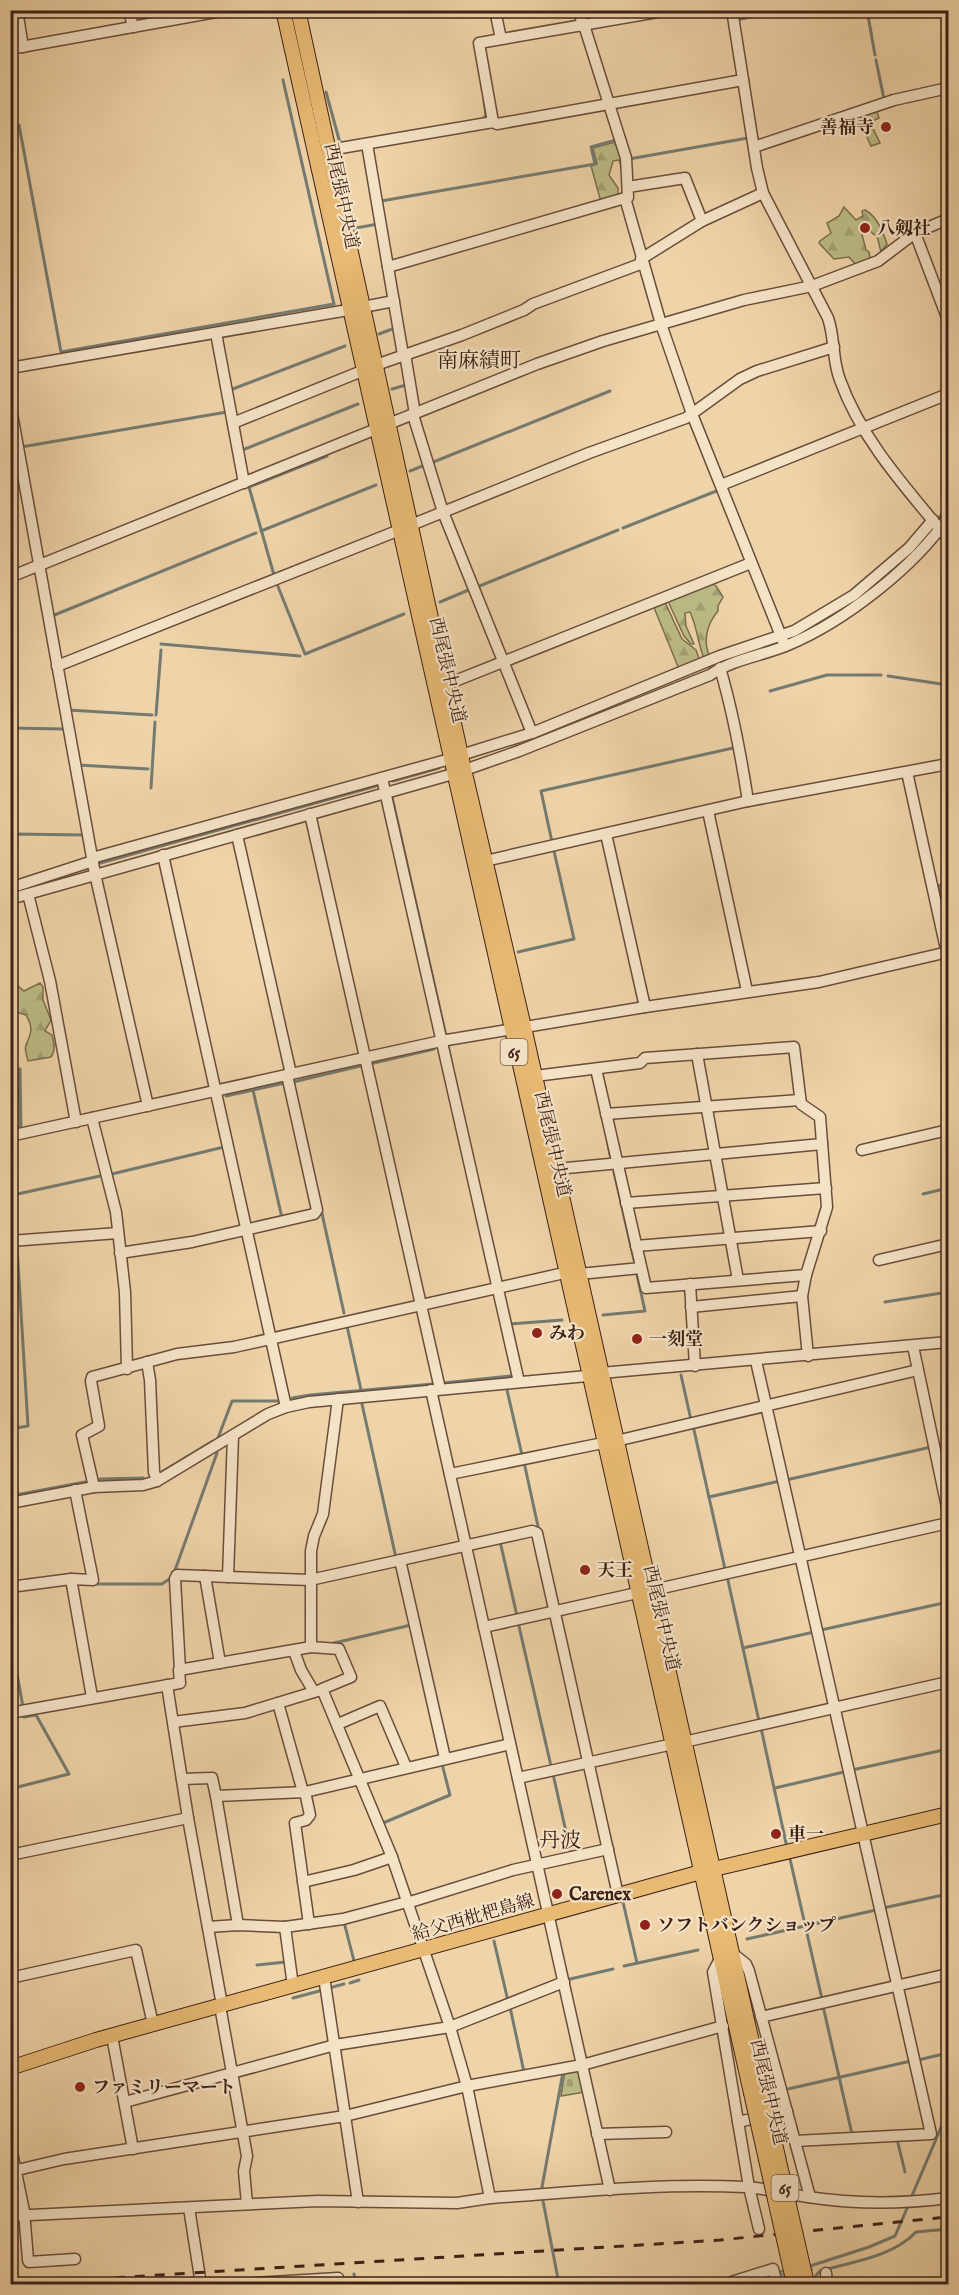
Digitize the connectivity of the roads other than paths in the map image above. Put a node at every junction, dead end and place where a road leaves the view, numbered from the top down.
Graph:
1 (17, 10) edge
2 (129, 10) edge
3 (227, 10) edge
4 (283, 10) edge
5 (298, 10) edge
6 (495, 10) edge
7 (580, 10) edge
8 (669, 10) edge
9 (732, 10) edge
10 (583, 25) junction
11 (133, 27) junction
12 (501, 39) junction
13 (23, 47) junction
14 (10, 50) edge
15 (743, 80) junction
16 (948, 88) edge
17 (609, 105) junction
18 (493, 122) junction
19 (367, 144) junction
20 (754, 147) junction
21 (329, 150) junction
22 (628, 187) junction
23 (763, 193) junction
24 (625, 198) junction
25 (948, 219) edge
26 (702, 221) junction
27 (915, 233) junction
28 (642, 261) junction
29 (388, 267) junction
30 (812, 286) junction
31 (394, 302) junction
32 (363, 307) junction
33 (348, 310) junction
34 (948, 320) edge
35 (661, 324) junction
36 (216, 333) junction
37 (834, 347) junction
38 (404, 355) junction
39 (376, 365) junction
40 (10, 368) edge
41 (362, 371) junction
42 (948, 394) edge
43 (10, 403) edge
44 (692, 414) junction
45 (414, 415) junction
46 (232, 423) junction
47 (389, 425) junction
48 (862, 429) junction
49 (375, 431) junction
50 (244, 483) junction
51 (721, 485) junction
52 (443, 512) junction
53 (948, 517) edge
54 (933, 520) junction
55 (411, 525) junction
56 (940, 529) junction
57 (397, 531) junction
58 (948, 539) edge
59 (752, 563) junction
60 (38, 566) junction
61 (10, 577) edge
62 (783, 641) junction
63 (503, 662) junction
64 (57, 666) junction
65 (720, 668) junction
66 (446, 685) junction
67 (532, 733) junction
68 (455, 757) junction
69 (948, 764) edge
70 (908, 771) junction
71 (458, 772) junction
72 (382, 778) junction
73 (386, 793) junction
74 (748, 801) junction
75 (708, 811) junction
76 (310, 814) junction
77 (606, 834) junction
78 (237, 835) junction
79 (163, 855) junction
80 (93, 860) junction
81 (485, 861) junction
82 (95, 874) junction
83 (10, 888) edge
84 (28, 894) junction
85 (10, 899) edge
86 (948, 954) edge
87 (747, 991) junction
88 (645, 1007) junction
89 (524, 1027) junction
90 (509, 1029) junction
91 (441, 1041) junction
92 (697, 1054) junction
93 (365, 1058) junction
94 (596, 1069) junction
95 (289, 1075) junction
96 (535, 1076) junction
97 (216, 1091) junction
98 (800, 1100) junction
99 (148, 1106) junction
100 (707, 1107) junction
101 (606, 1114) junction
102 (92, 1118) junction
103 (76, 1122) junction
104 (948, 1131) edge
105 (10, 1136) edge
106 (822, 1144) junction
107 (862, 1150) dead end
108 (716, 1154) junction
109 (616, 1163) junction
110 (556, 1169) junction
111 (826, 1188) junction
112 (723, 1196) junction
113 (626, 1203) junction
114 (247, 1231) junction
115 (821, 1231) junction
116 (118, 1233) junction
117 (731, 1239) junction
118 (10, 1241) edge
119 (948, 1244) edge
120 (636, 1246) junction
121 (120, 1252) junction
122 (879, 1260) dead end
123 (641, 1268) junction
124 (564, 1273) junction
125 (579, 1274) junction
126 (806, 1275) junction
127 (738, 1280) junction
128 (690, 1284) junction
129 (497, 1288) junction
130 (802, 1296) junction
131 (421, 1305) junction
132 (691, 1307) junction
133 (271, 1339) junction
134 (948, 1342) edge
135 (912, 1346) junction
136 (808, 1356) junction
137 (756, 1360) junction
138 (147, 1362) junction
139 (695, 1366) junction
140 (127, 1369) junction
141 (918, 1370) junction
142 (594, 1375) junction
143 (519, 1382) junction
144 (435, 1390) junction
145 (338, 1399) junction
146 (766, 1405) junction
147 (286, 1407) junction
148 (233, 1436) junction
149 (609, 1442) junction
150 (450, 1474) junction
151 (157, 1481) junction
152 (94, 1487) junction
153 (75, 1490) junction
154 (10, 1503) edge
155 (948, 1512) edge
156 (948, 1523) edge
157 (466, 1546) junction
158 (800, 1556) junction
159 (400, 1560) junction
160 (205, 1576) junction
161 (228, 1577) junction
162 (71, 1579) junction
163 (310, 1580) junction
164 (10, 1587) edge
165 (643, 1592) junction
166 (554, 1612) junction
167 (484, 1627) junction
168 (310, 1647) junction
169 (294, 1651) junction
170 (220, 1663) junction
171 (180, 1670) junction
172 (948, 1682) edge
173 (167, 1685) junction
174 (318, 1691) junction
175 (92, 1697) junction
176 (278, 1703) junction
177 (834, 1707) junction
178 (10, 1713) edge
179 (173, 1722) junction
180 (338, 1724) junction
181 (678, 1743) junction
182 (510, 1744) junction
183 (445, 1758) junction
184 (588, 1763) junction
185 (406, 1767) junction
186 (360, 1778) junction
187 (518, 1778) junction
188 (182, 1779) junction
189 (304, 1792) junction
190 (216, 1796) junction
191 (948, 1814) edge
192 (188, 1818) junction
193 (863, 1834) junction
194 (608, 1849) junction
195 (10, 1855) edge
196 (392, 1857) junction
197 (537, 1864) junction
198 (707, 1870) junction
199 (303, 1882) junction
200 (618, 1895) junction
201 (407, 1903) junction
202 (549, 1915) junction
203 (309, 1924) junction
204 (238, 1926) junction
205 (285, 1927) junction
206 (208, 1928) junction
207 (423, 1950) junction
208 (726, 1955) junction
209 (948, 1974) edge
210 (324, 1977) junction
211 (10, 1978) edge
212 (564, 1982) junction
213 (897, 1985) junction
214 (293, 1986) junction
215 (221, 2006) junction
216 (761, 2017) junction
217 (153, 2024) junction
218 (723, 2026) junction
219 (450, 2027) junction
220 (112, 2036) junction
221 (335, 2045) junction
222 (582, 2065) junction
223 (10, 2068) edge
224 (233, 2072) junction
225 (467, 2086) junction
226 (757, 2092) junction
227 (125, 2102) junction
228 (787, 2111) junction
229 (345, 2116) junction
230 (738, 2122) junction
231 (242, 2131) junction
232 (666, 2132) dead end
233 (597, 2134) junction
234 (795, 2141) junction
235 (10, 2143) edge
236 (134, 2149) junction
237 (18, 2170) junction
238 (749, 2187) junction
239 (610, 2190) junction
240 (810, 2197) junction
241 (490, 2198) junction
242 (948, 2198) edge
243 (358, 2202) junction
244 (247, 2204) junction
245 (189, 2208) junction
246 (25, 2214) junction
247 (10, 2216) edge
248 (759, 2229) dead end
249 (75, 2259) dead end
250 (776, 2280) edge
251 (313, 2282) edge
252 (273, 2283) edge
253 (201, 2284) edge
254 (240, 2284) edge
255 (339, 2284) edge
256 (597, 2284) edge
257 (606, 2284) edge
258 (725, 2284) edge
259 (794, 2284) edge
260 (807, 2284) edge

1 - 13 street
2 - 11 street
3 - 11 street
4 - 33 main road, 西尾張中央道 / 65
5 - 21 main road, 西尾張中央道 / 65
6 - 12 street
7 - 10 street
8 - 10 street
9 - 15 street
10 - 12 street
10 - 17 street
11 - 13 street
12 - 18 street
13 - 14 street
15 - 17 street
15 - 20 street
16 - 20 street
17 - 18 street
17 - 22 street
18 - 19 street
19 - 21 street
19 - 29 street
20 - 23 street
21 - 32 main road, 西尾張中央道 / 65
22 - 24 street
22 - 26 street
23 - 26 street
23 - 30 street
24 - 28 street
24 - 29 street
25 - 27 street
26 - 28 street
27 - 30 street
27 - 34 street
28 - 35 street
28 - 38 street
29 - 31 street
30 - 35 street
30 - 37 street
31 - 32 street
31 - 38 street
32 - 39 main road, 西尾張中央道 / 65
33 - 36 street
33 - 41 main road, 西尾張中央道 / 65
35 - 44 street
35 - 45 street
36 - 40 street
36 - 46 street
37 - 44 street
37 - 48 street
38 - 39 street
38 - 45 street
39 - 47 main road, 西尾張中央道 / 65
41 - 46 street
41 - 49 main road, 西尾張中央道 / 65
42 - 48 street
43 - 60 street
44 - 51 street
44 - 52 street
45 - 47 street
45 - 52 street
46 - 50 street
47 - 49 street
47 - 55 main road, 西尾張中央道 / 65
48 - 51 street
48 - 54 street
49 - 50 street
49 - 57 main road, 西尾張中央道 / 65
50 - 60 street
51 - 59 street
52 - 55 street
52 - 63 street
53 - 56 street
54 - 56 street
54 - 62 street
55 - 66 main road, 西尾張中央道 / 65
56 - 58 street
56 - 62 street
57 - 64 street
57 - 68 main road, 西尾張中央道 / 65
59 - 62 street
59 - 63 street
60 - 61 street
60 - 64 street
62 - 65 street
62 - 67 street
63 - 66 street
63 - 67 street
64 - 80 street
65 - 71 street
65 - 74 street
66 - 68 main road, 西尾張中央道 / 65
67 - 68 street
68 - 71 main road, 西尾張中央道 / 65
68 - 72 street
69 - 70 street
70 - 74 street
70 - 86 street
71 - 73 street
71 - 81 main road, 西尾張中央道 / 65
71 - 90 main road, 西尾張中央道 / 65
72 - 73 street
72 - 80 street
73 - 76 street
73 - 91 street
74 - 75 street
75 - 77 street
75 - 87 street
76 - 78 street
76 - 93 street
77 - 81 street
77 - 88 street
78 - 79 street
78 - 95 street
79 - 82 street
79 - 97 street
80 - 82 street
80 - 83 street
81 - 89 main road, 西尾張中央道 / 65
82 - 84 street
82 - 99 street
84 - 85 street
84 - 103 street
86 - 87 street
87 - 88 street
88 - 89 street
89 - 90 street
89 - 96 main road, 西尾張中央道 / 65
90 - 91 street
90 - 124 main road, 西尾張中央道 / 65
91 - 93 street
91 - 129 street
92 - 94 street
92 - 98 street
92 - 100 street
93 - 95 street
93 - 131 street
94 - 96 street
94 - 101 street
95 - 97 street
95 - 114 street
96 - 110 main road, 西尾張中央道 / 65
97 - 99 street
97 - 114 street
98 - 100 street
98 - 106 street
99 - 102 street
100 - 101 street
100 - 108 street
101 - 109 street
102 - 103 street
102 - 116 street
103 - 105 street
104 - 107 street
106 - 108 street
106 - 111 street
108 - 109 street
108 - 112 street
109 - 110 street
109 - 113 street
110 - 125 main road, 西尾張中央道 / 65
111 - 112 street
111 - 115 street
112 - 113 street
112 - 117 street
113 - 120 street
114 - 121 street
114 - 133 street
115 - 117 street
115 - 126 street
116 - 118 street
116 - 121 street
117 - 120 street
117 - 127 street
119 - 122 street
120 - 123 street
121 - 140 street
123 - 125 street
123 - 128 street
124 - 129 street
124 - 142 main road, 西尾張中央道 / 65
125 - 142 main road, 西尾張中央道 / 65
126 - 127 street
126 - 130 street
127 - 128 street
128 - 132 street
129 - 131 street
129 - 143 street
130 - 132 street
130 - 136 street
131 - 133 street
131 - 144 street
132 - 139 street
133 - 138 street
133 - 147 street
134 - 135 street
135 - 136 street
135 - 141 street
136 - 137 street
137 - 139 street
137 - 146 street
138 - 140 street
138 - 151 street
139 - 142 street
140 - 152 street
141 - 146 street
141 - 155 street
142 - 143 street
142 - 149 main road, 西尾張中央道 / 65
143 - 144 street
144 - 145 street
144 - 150 street
145 - 147 street
145 - 163 street
146 - 149 street
146 - 158 street
147 - 148 street
148 - 151 street
148 - 161 street
149 - 150 street
149 - 165 main road, 西尾張中央道 / 65
150 - 157 street
151 - 152 street
152 - 153 street
153 - 154 street
153 - 162 street
156 - 158 street
157 - 159 street
157 - 166 street
157 - 167 street
158 - 165 street
158 - 177 street
159 - 163 street
159 - 183 street
160 - 161 street
160 - 170 street
160 - 171 street
161 - 163 street
162 - 164 street
162 - 175 street
163 - 168 street
165 - 166 street
165 - 181 main road, 西尾張中央道 / 65
166 - 167 street
166 - 184 street
167 - 182 street
168 - 169 street
168 - 174 street
169 - 170 street
169 - 174 street
170 - 171 street
171 - 173 street
172 - 177 street
173 - 175 street
173 - 179 street
174 - 176 street
174 - 180 street
175 - 178 street
176 - 179 street
176 - 189 street
177 - 181 street
177 - 193 street
179 - 188 street
180 - 185 street
180 - 186 street
181 - 184 street
181 - 198 main road, 西尾張中央道 / 65
182 - 183 street
182 - 187 street
183 - 185 street
184 - 187 street
184 - 194 street
185 - 186 street
186 - 189 street
186 - 196 street
187 - 197 street
188 - 190 street
188 - 192 street
189 - 190 street
189 - 199 street
190 - 204 street
191 - 193 main road, 給父西枇杷島線
192 - 195 street
192 - 206 street
193 - 198 main road, 給父西枇杷島線
193 - 213 street
194 - 197 street
194 - 200 street
196 - 199 street
196 - 201 street
197 - 201 street
197 - 202 street
198 - 200 main road, 給父西枇杷島線
198 - 208 main road, 西尾張中央道 / 65
199 - 203 street
200 - 202 main road, 給父西枇杷島線
201 - 203 street
201 - 207 street
202 - 207 main road, 給父西枇杷島線
202 - 212 street
203 - 205 street
204 - 205 street
204 - 206 street
205 - 214 street
206 - 215 street
207 - 210 main road, 給父西枇杷島線
207 - 219 street
208 - 216 street
208 - 218 street
208 - 226 main road, 西尾張中央道 / 65
209 - 213 street
210 - 214 main road, 給父西枇杷島線
210 - 221 street
211 - 217 street
212 - 219 street
212 - 222 street
213 - 216 street
213 - 234 street
214 - 215 main road, 給父西枇杷島線
215 - 217 main road, 給父西枇杷島線
215 - 224 street
216 - 228 street
217 - 220 main road, 給父西枇杷島線
218 - 222 street
218 - 230 street
219 - 221 street
219 - 225 street
220 - 223 main road, 給父西枇杷島線
220 - 227 street
221 - 224 street
221 - 229 street
222 - 225 street
222 - 233 street
224 - 227 street
224 - 231 street
225 - 229 street
225 - 241 street
226 - 259 main road, 西尾張中央道 / 65, bridge
226 - 260 main road, 西尾張中央道 / 65, bridge
227 - 236 street
228 - 230 street
228 - 234 street
229 - 231 street
229 - 243 street
230 - 238 street
231 - 236 street
231 - 244 street
232 - 233 street
233 - 239 street
234 - 240 street
235 - 237 street
236 - 237 street
237 - 246 street
238 - 239 street
238 - 240 street
238 - 248 street
239 - 241 street
240 - 242 street
241 - 243 street
243 - 244 street
244 - 245 street
245 - 246 street
245 - 253 street
246 - 247 street
246 - 249 street
250 - 258 street
251 - 252 street
251 - 255 street
252 - 254 street
256 - 257 street

